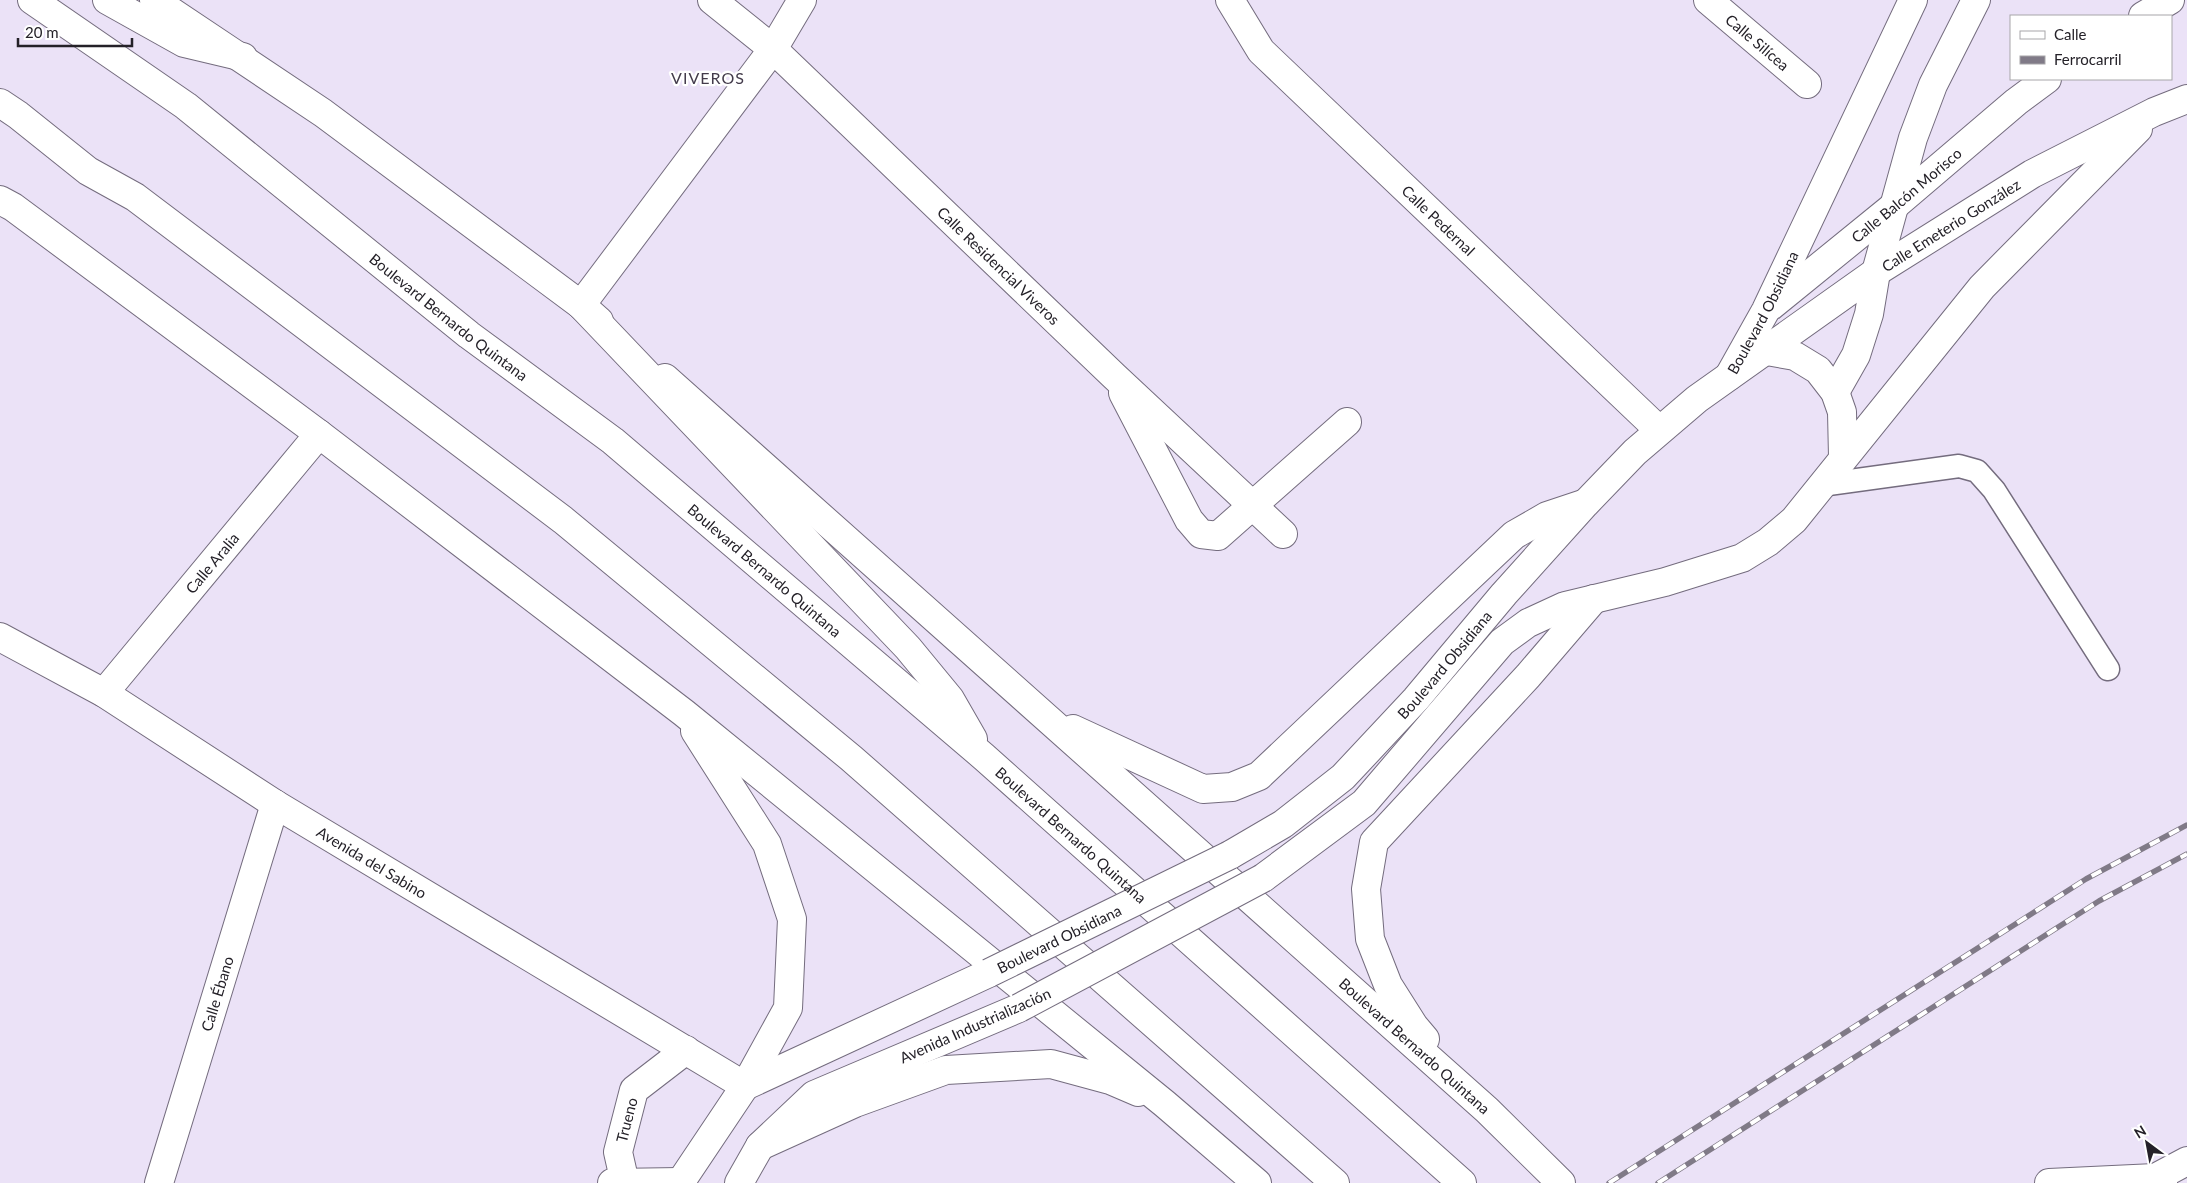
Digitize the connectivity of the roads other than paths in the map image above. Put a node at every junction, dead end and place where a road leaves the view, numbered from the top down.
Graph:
1 (32, 0) edge
2 (107, 0) edge
3 (154, 0) edge
4 (712, 0) edge
5 (802, 0) edge
6 (1230, 0) edge
7 (1708, 0) edge
8 (1913, 0) edge
9 (1976, 0) edge
10 (2170, 0) edge
11 (2144, 15) edge
12 (773, 49) junction
13 (243, 58) junction
14 (2046, 80) edge
15 (1807, 84) dead end
16 (2187, 99) edge
17 (0, 103) edge
18 (2154, 112) junction
19 (0, 200) edge
20 (1894, 206) junction
21 (1876, 272) junction
22 (580, 305) junction
23 (1766, 310) junction
24 (1767, 351) junction
25 (1114, 376) junction
26 (1729, 376) junction
27 (1836, 392) junction
28 (1347, 422) dead end
29 (1659, 430) junction
30 (319, 434) junction
31 (1843, 457) junction
32 (1821, 484) junction
33 (1585, 504) junction
34 (1254, 505) junction
35 (1284, 534) dead end
36 (1594, 599) junction
37 (0, 637) edge
38 (2108, 668) dead end
39 (104, 693) junction
40 (684, 713) junction
41 (1047, 717) junction
42 (984, 757) junction
43 (275, 804) junction
44 (1263, 878) joint
45 (686, 1050) junction
46 (745, 1086) junction
47 (1166, 1104) junction
48 (1487, 1110) junction
49 (760, 1146) junction
50 (2187, 1161) edge
51 (2159, 1181) edge
52 (159, 1183) edge
53 (612, 1183) edge
54 (625, 1183) edge
55 (680, 1183) edge
56 (739, 1183) edge
57 (1257, 1183) edge
58 (1336, 1183) edge
59 (1462, 1183) edge
60 (1561, 1183) edge
61 (2049, 1183) edge

1 - 42 main road, Boulevard Bernardo Quintana
2 - 13 main road
3 - 13 main road, Boulevard Bernardo Quintana
4 - 12 main road, Calle Residencial Viveros
5 - 12 main road
6 - 29 main road, Calle Pedernal
7 - 15 main road, Calle Silícea
8 - 23 main road, Boulevard Obsidiana
9 - 20 main road
10 - 11 main road
12 - 22 main road
12 - 25 main road, Calle Residencial Viveros
13 - 22 main road, Boulevard Bernardo Quintana
14 - 20 main road, Calle Balcón Morisco
16 - 18 main road, Calle Emeterio González
17 - 58 main road
18 - 21 main road, Calle Emeterio González
18 - 31 main road, Boulevard Obsidiana
19 - 30 main road
20 - 21 main road
20 - 23 main road, Calle Balcón Morisco
21 - 24 main road, Calle Emeterio González
21 - 27 main road
22 - 41 main road, Boulevard Bernardo Quintana
22 - 42 main road
23 - 26 main road, Boulevard Obsidiana
24 - 26 main road, Calle Emeterio González
24 - 27 main road
25 - 34 main road, Calle Residencial Viveros
25 - 34 main road
26 - 29 main road, Boulevard Obsidiana
27 - 31 main road
28 - 34 main road
29 - 33 main road, Boulevard Obsidiana
30 - 39 main road, Calle Aralia
30 - 40 main road
31 - 32 main road, Boulevard Obsidiana
32 - 36 main road, Boulevard Obsidiana
32 - 38 lane
33 - 41 main road
33 - 46 main road, Boulevard Obsidiana, bridge
34 - 35 main road, Calle Residencial Viveros
36 - 44 main road, Boulevard Obsidiana
36 - 48 main road
37 - 39 main road, Avenida del Sabino
39 - 43 main road, Avenida del Sabino
40 - 46 main road
40 - 47 main road
41 - 48 main road, Boulevard Bernardo Quintana
42 - 59 main road, Boulevard Bernardo Quintana
43 - 45 main road, Avenida del Sabino
43 - 52 main road, Calle Ébano
44 - 49 main road, Avenida Industrialización, bridge
45 - 46 main road, Avenida del Sabino
45 - 54 main road, Trueno
46 - 55 main road
47 - 49 main road
47 - 57 main road
48 - 60 main road, Boulevard Bernardo Quintana
49 - 56 main road, Avenida Industrialización
50 - 51 main road
51 - 61 main road
53 - 54 main road
54 - 55 main road

